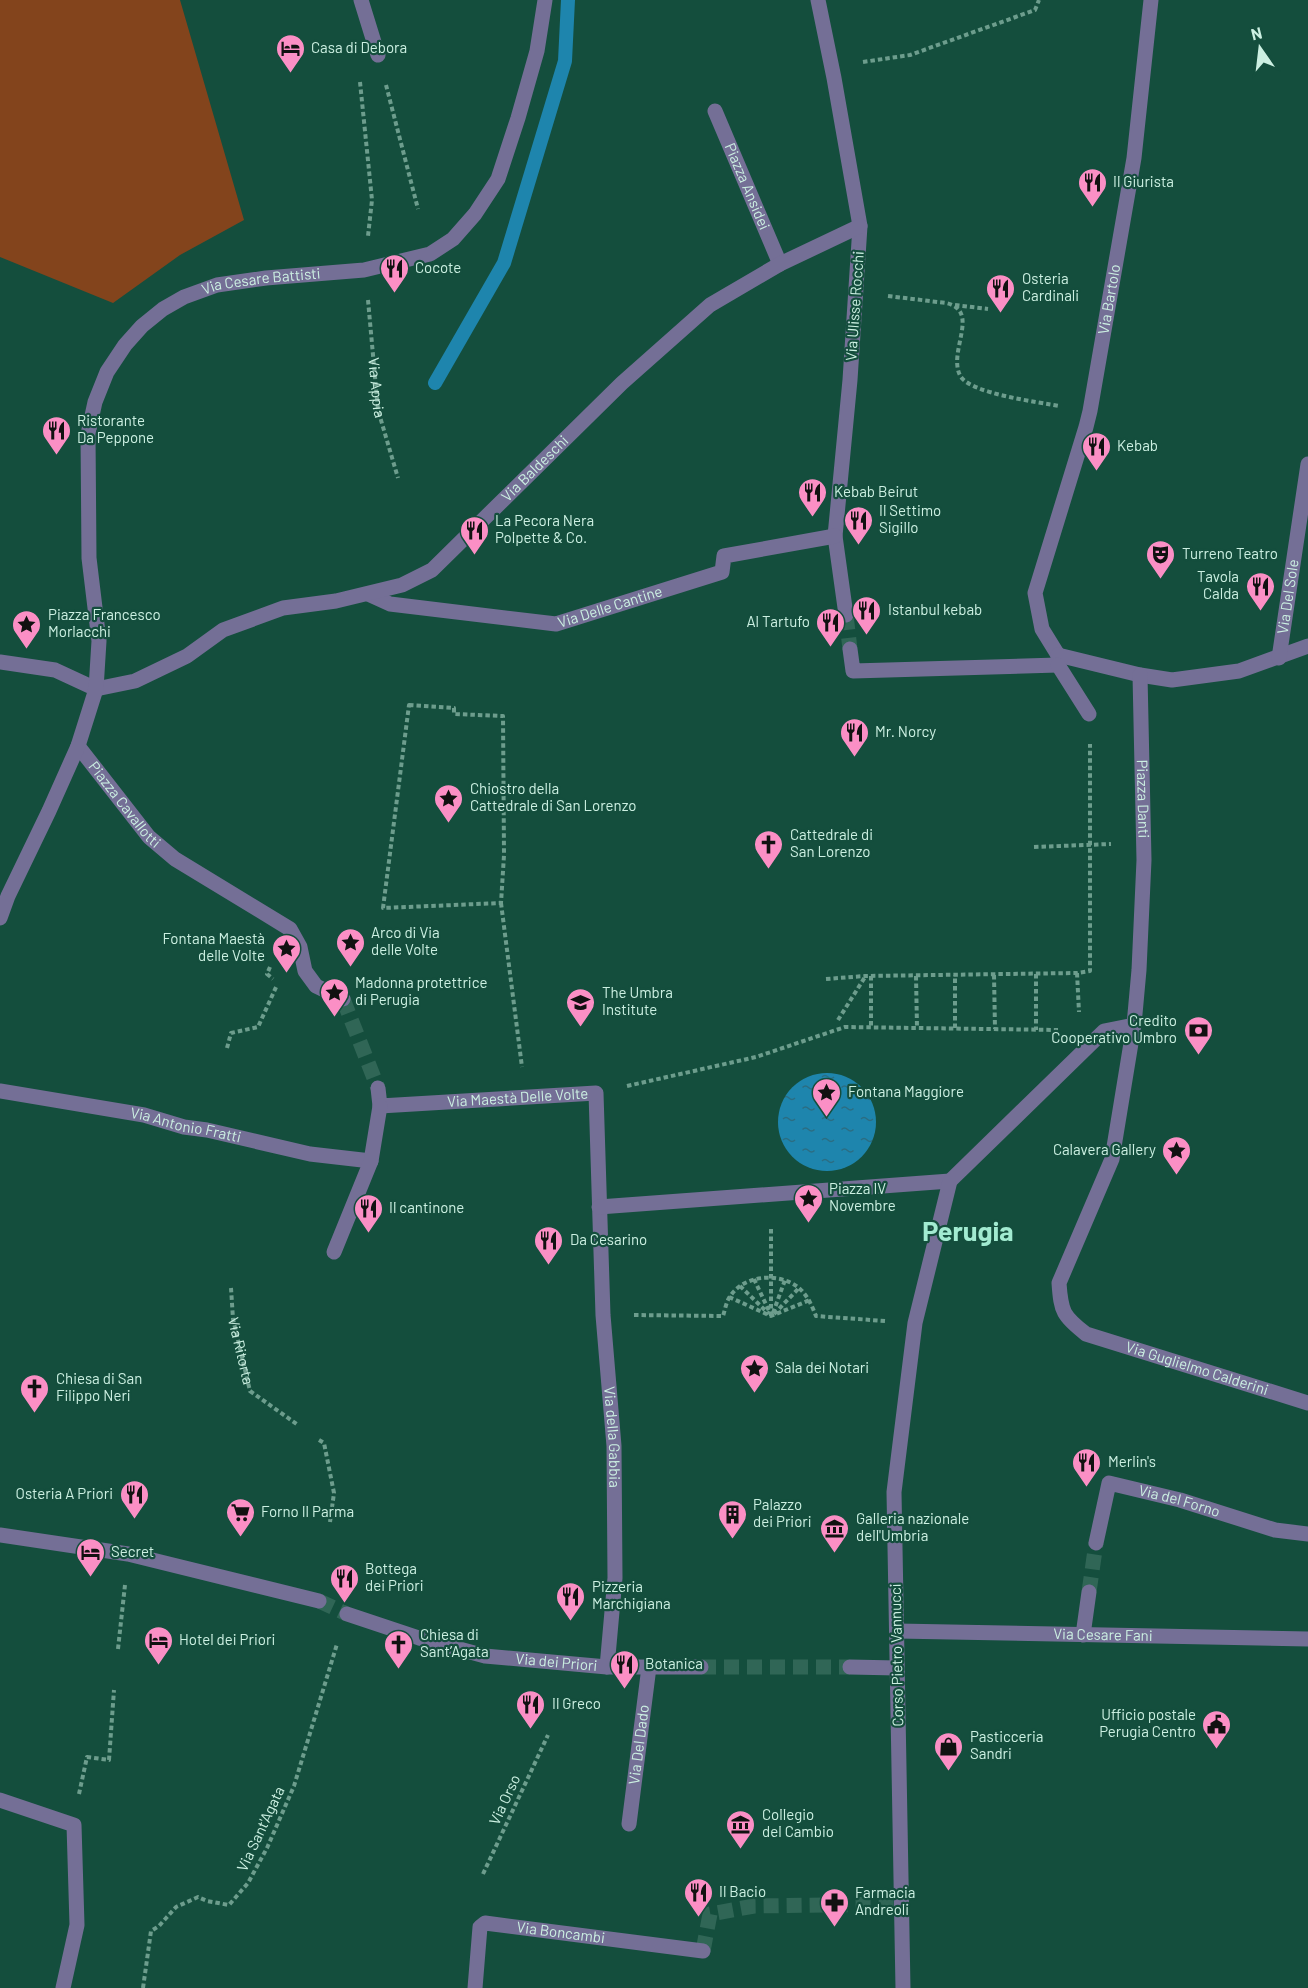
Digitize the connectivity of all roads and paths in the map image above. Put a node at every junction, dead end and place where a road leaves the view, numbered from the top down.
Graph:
1 (361, 0) edge
2 (545, 0) edge
3 (818, 0) edge
4 (1039, 0) edge
5 (1150, 0) edge
6 (378, 55) joint
7 (832, 66) junction
8 (358, 71) dead end
9 (715, 111) dead end
10 (418, 209) dead end
11 (860, 226) junction
12 (368, 241) dead end
13 (780, 264) junction
14 (367, 295) dead end
15 (878, 295) dead end
16 (954, 305) junction
17 (988, 309) dead end
18 (1066, 407) dead end
19 (1308, 464) edge
20 (398, 478) dead end
21 (835, 536) junction
22 (368, 594) junction
23 (846, 615) tunnel mouth
24 (1308, 646) edge
25 (850, 649) tunnel mouth
26 (1279, 658) junction
27 (1058, 660) junction
28 (0, 662) edge
29 (1140, 675) junction
30 (96, 689) junction
31 (1089, 714) dead end
32 (78, 746) junction
33 (1090, 761) dead end
34 (1120, 844) dead end
35 (1090, 845) junction
36 (1034, 847) dead end
37 (501, 903) junction
38 (0, 918) edge
39 (1036, 974) junction
40 (1077, 974) junction
41 (916, 975) junction
42 (955, 975) junction
43 (994, 975) junction
44 (865, 976) junction
45 (871, 976) junction
46 (826, 979) dead end
47 (279, 982) dead end
48 (343, 999) tunnel mouth
49 (838, 1020) dead end
50 (1134, 1025) junction
51 (871, 1026) junction
52 (916, 1027) junction
53 (955, 1028) junction
54 (995, 1029) junction
55 (1036, 1030) junction
56 (1080, 1030) junction
57 (1104, 1031) junction
58 (227, 1048) dead end
59 (378, 1088) tunnel mouth
60 (0, 1091) edge
61 (596, 1093) junction
62 (528, 1097) junction
63 (380, 1106) junction
64 (371, 1161) junction
65 (950, 1181) junction
66 (772, 1194) junction
67 (599, 1207) junction
68 (334, 1252) dead end
69 (770, 1277) junction
70 (754, 1279) junction
71 (785, 1280) junction
72 (740, 1286) junction
73 (231, 1288) dead end
74 (799, 1288) junction
75 (729, 1298) junction
76 (810, 1300) junction
77 (603, 1316) junction
78 (771, 1316) junction
79 (915, 1323) junction
80 (1308, 1403) edge
81 (298, 1425) dead end
82 (322, 1440) dead end
83 (330, 1522) dead end
84 (1308, 1534) edge
85 (0, 1535) edge
86 (1096, 1543) tunnel mouth
87 (128, 1554) junction
88 (1089, 1592) tunnel mouth
89 (320, 1601) tunnel mouth
90 (347, 1614) joint
91 (897, 1631) junction
92 (1083, 1635) junction
93 (1308, 1640) edge
94 (118, 1649) dead end
95 (607, 1667) junction
96 (649, 1667) junction
97 (701, 1667) tunnel mouth
98 (850, 1667) tunnel mouth
99 (897, 1668) junction
100 (114, 1690) dead end
101 (548, 1736) dead end
102 (84, 1766) dead end
103 (0, 1800) edge
104 (629, 1824) dead end
105 (483, 1874) dead end
106 (703, 1951) dead end
107 (63, 1988) edge
108 (143, 1988) edge
109 (475, 1988) edge
110 (903, 1988) edge

1 - 6 street
2 - 30 street, Via Cesare Battisti
3 - 7 street, Via Ulisse Rocchi
4 - 7 path
5 - 27 street, Via Bartolo
6 - 10 path
7 - 11 street, Via Ulisse Rocchi
8 - 12 path
9 - 13 street, Piazza Ansidei
11 - 13 street, Via Baldeschi
11 - 21 street, Via Ulisse Rocchi
13 - 22 street, Via Baldeschi
14 - 20 path, Via Appia
15 - 16 path
16 - 17 path
16 - 18 path
19 - 26 street, Via Del Sole
21 - 22 street, Via Delle Cantine
21 - 23 street, Via Ulisse Rocchi
22 - 30 street, Via Baldeschi
24 - 26 street
25 - 27 street
26 - 29 street
27 - 29 street
27 - 31 street
28 - 30 street
29 - 50 street, Piazza Danti
30 - 32 street, Via Cesare Battisti
32 - 38 street, Via Cesare Battisti
32 - 48 street, Piazza Cavallotti
33 - 35 path
34 - 35 path
35 - 36 path
35 - 40 path
37 - 37 path
37 - 62 path
39 - 40 path
39 - 43 path
39 - 55 path
40 - 56 path
41 - 42 path
41 - 45 path
41 - 52 path
42 - 43 path
42 - 53 path
43 - 54 path
44 - 45 path
44 - 46 path
44 - 49 path
45 - 51 path
47 - 58 path
50 - 57 street
50 - 80 street, Via Guglielmo Calderini
51 - 52 path
51 - 61 path
52 - 53 path
53 - 54 path
54 - 55 path
55 - 56 path
56 - 57 path
57 - 65 street
59 - 63 street
60 - 64 street, Via Antonio Fratti
61 - 62 street, Via Maestà Delle Volte
61 - 67 street, Via Maestà Delle Volte
62 - 63 street, Via Maestà Delle Volte
63 - 64 street
64 - 68 street
65 - 66 street
65 - 79 street
66 - 67 street
66 - 69 path
67 - 77 street, Via della Gabbia
69 - 70 path
69 - 71 path
69 - 78 path
70 - 72 path
70 - 78 path
71 - 74 path
71 - 78 path
72 - 75 path
72 - 78 path
73 - 81 path, Via Ritorta
74 - 76 path
74 - 78 path
75 - 77 path
75 - 78 path
76 - 78 path
76 - 79 path
77 - 95 street, Via della Gabbia
79 - 91 street, Corso Pietro Vannucci
82 - 83 path
84 - 86 street, Via del Forno
85 - 87 street
87 - 89 street
87 - 94 path
88 - 92 street
90 - 95 street, Via dei Priori
90 - 108 path, Via Sant'Agata
91 - 92 street, Via Cesare Fani
91 - 99 street, Corso Pietro Vannucci
92 - 93 street, Via Cesare Fani
95 - 96 street, Via dei Priori
96 - 97 street, Via dei Priori
96 - 104 street, Via Del Dado
98 - 99 street
99 - 110 street, Corso Pietro Vannucci
100 - 102 path
101 - 105 path, Via Orso
103 - 107 street
106 - 109 street, Via Boncambi

